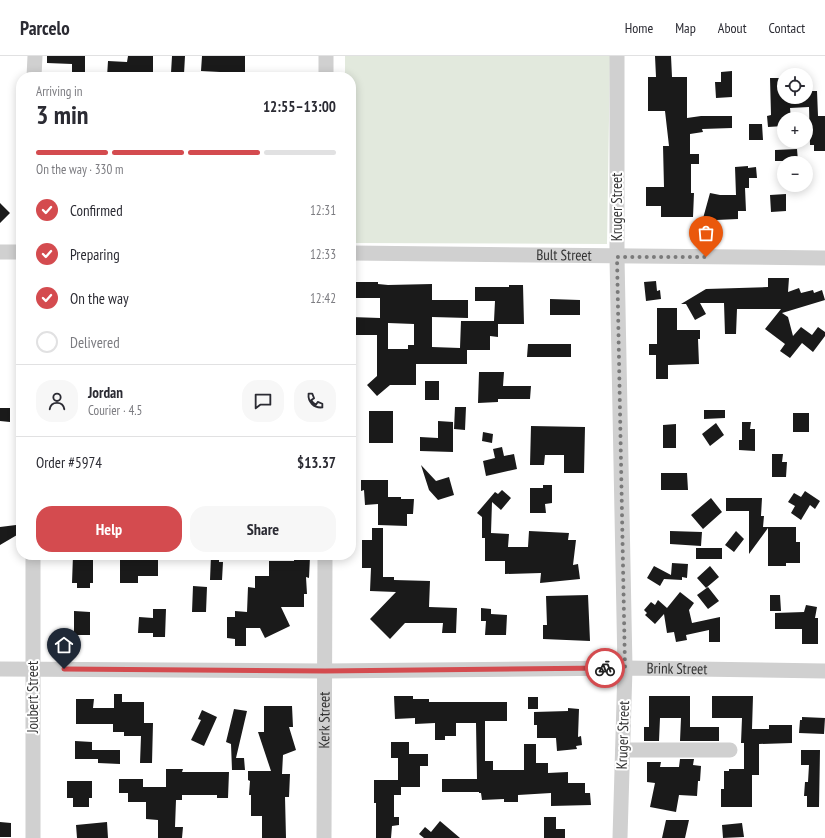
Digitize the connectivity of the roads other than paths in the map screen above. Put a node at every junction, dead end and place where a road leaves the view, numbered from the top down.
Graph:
1 (35, 56) edge
2 (326, 56) edge
3 (617, 56) edge
4 (34, 72) edge
5 (326, 72) edge
6 (0, 252) edge
7 (16, 252) edge
8 (356, 253) edge
9 (617, 257) junction
10 (825, 258) edge
11 (33, 560) edge
12 (325, 560) edge
13 (625, 668) junction
14 (0, 669) edge
15 (33, 669) junction
16 (325, 671) junction
17 (825, 671) edge
18 (623, 750) junction
19 (730, 750) dead end
20 (32, 838) edge
21 (324, 838) edge
22 (620, 838) edge

1 - 4 street
2 - 5 street
3 - 9 street, Kruger Street
6 - 7 street
8 - 9 street, Bult Street
9 - 10 street, Bult Street
9 - 13 street, Kruger Street
11 - 15 street, Joubert Street
12 - 16 street, Kerk Street
13 - 16 street, Brink Street
13 - 17 street, Brink Street
13 - 18 street, Kruger Street
14 - 15 street, Brink Street
15 - 16 street, Brink Street
15 - 20 street, Joubert Street
16 - 21 street, Kerk Street
18 - 19 street
18 - 22 street, Kruger Street

